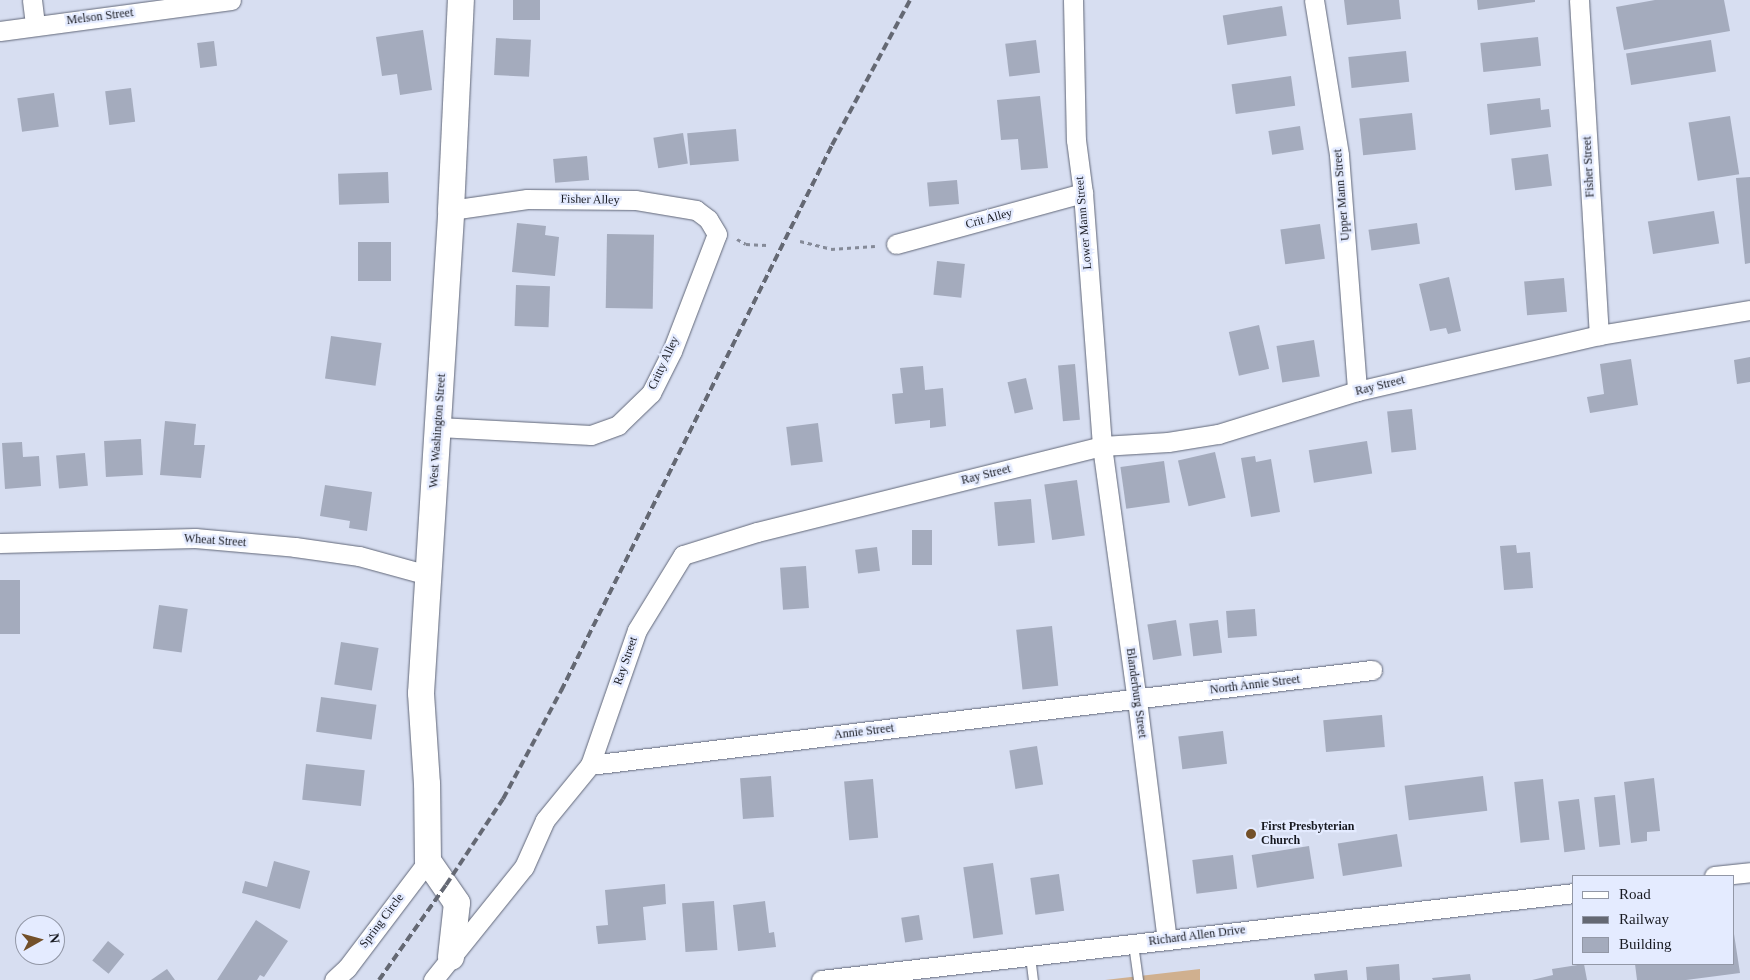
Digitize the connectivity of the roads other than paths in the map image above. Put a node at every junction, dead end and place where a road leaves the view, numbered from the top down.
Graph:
1 (32, 0) edge
2 (231, 0) edge
3 (461, 0) edge
4 (1073, 0) edge
5 (1314, 0) edge
6 (1579, 0) edge
7 (35, 25) junction
8 (0, 30) edge
9 (1083, 193) junction
10 (451, 210) junction
11 (716, 234) joint
12 (896, 244) road end
13 (1750, 310) edge
14 (1599, 335) junction
15 (1357, 391) junction
16 (438, 427) junction
17 (1102, 446) junction
18 (0, 542) edge
19 (428, 575) junction
20 (1372, 670) dead end
21 (1137, 700) junction
22 (590, 765) junction
23 (428, 861) junction
24 (1750, 872) edge
25 (1723, 875) edge
26 (1572, 893) edge
27 (1167, 940) junction
28 (1133, 944) junction
29 (1030, 956) junction
30 (449, 968) edge
31 (334, 980) edge
32 (433, 980) edge
33 (821, 980) edge
34 (1033, 980) edge
35 (1138, 980) edge

1 - 7 street
2 - 7 street, Melson Street
3 - 10 street, West Washington Street
4 - 9 street, Lower Mann Street
5 - 15 street, Upper Mann Street
6 - 14 street, Fisher Street
7 - 8 street, Melson Street
9 - 12 street, Crit Alley
9 - 17 street, Lower Mann Street
10 - 11 street, Fisher Alley
10 - 16 street, West Washington Street
11 - 16 street, Critty Alley
13 - 14 street, Ray Street
14 - 15 street, Ray Street
15 - 17 street, Ray Street
16 - 19 street, West Washington Street
17 - 21 street, Blanderburg Street
17 - 22 street, Ray Street
18 - 19 street, Wheat Street
19 - 23 street, West Washington Street
20 - 21 street, North Annie Street
21 - 22 street, Annie Street
21 - 27 street, Blanderburg Street
22 - 30 street, Ray Street
23 - 30 street
23 - 31 street, Spring Circle
24 - 25 street
26 - 27 street, Richard Allen Drive
27 - 28 street, Richard Allen Drive
28 - 29 street, Richard Allen Drive
28 - 35 lane
29 - 33 street, Richard Allen Drive
29 - 34 lane
30 - 32 street

